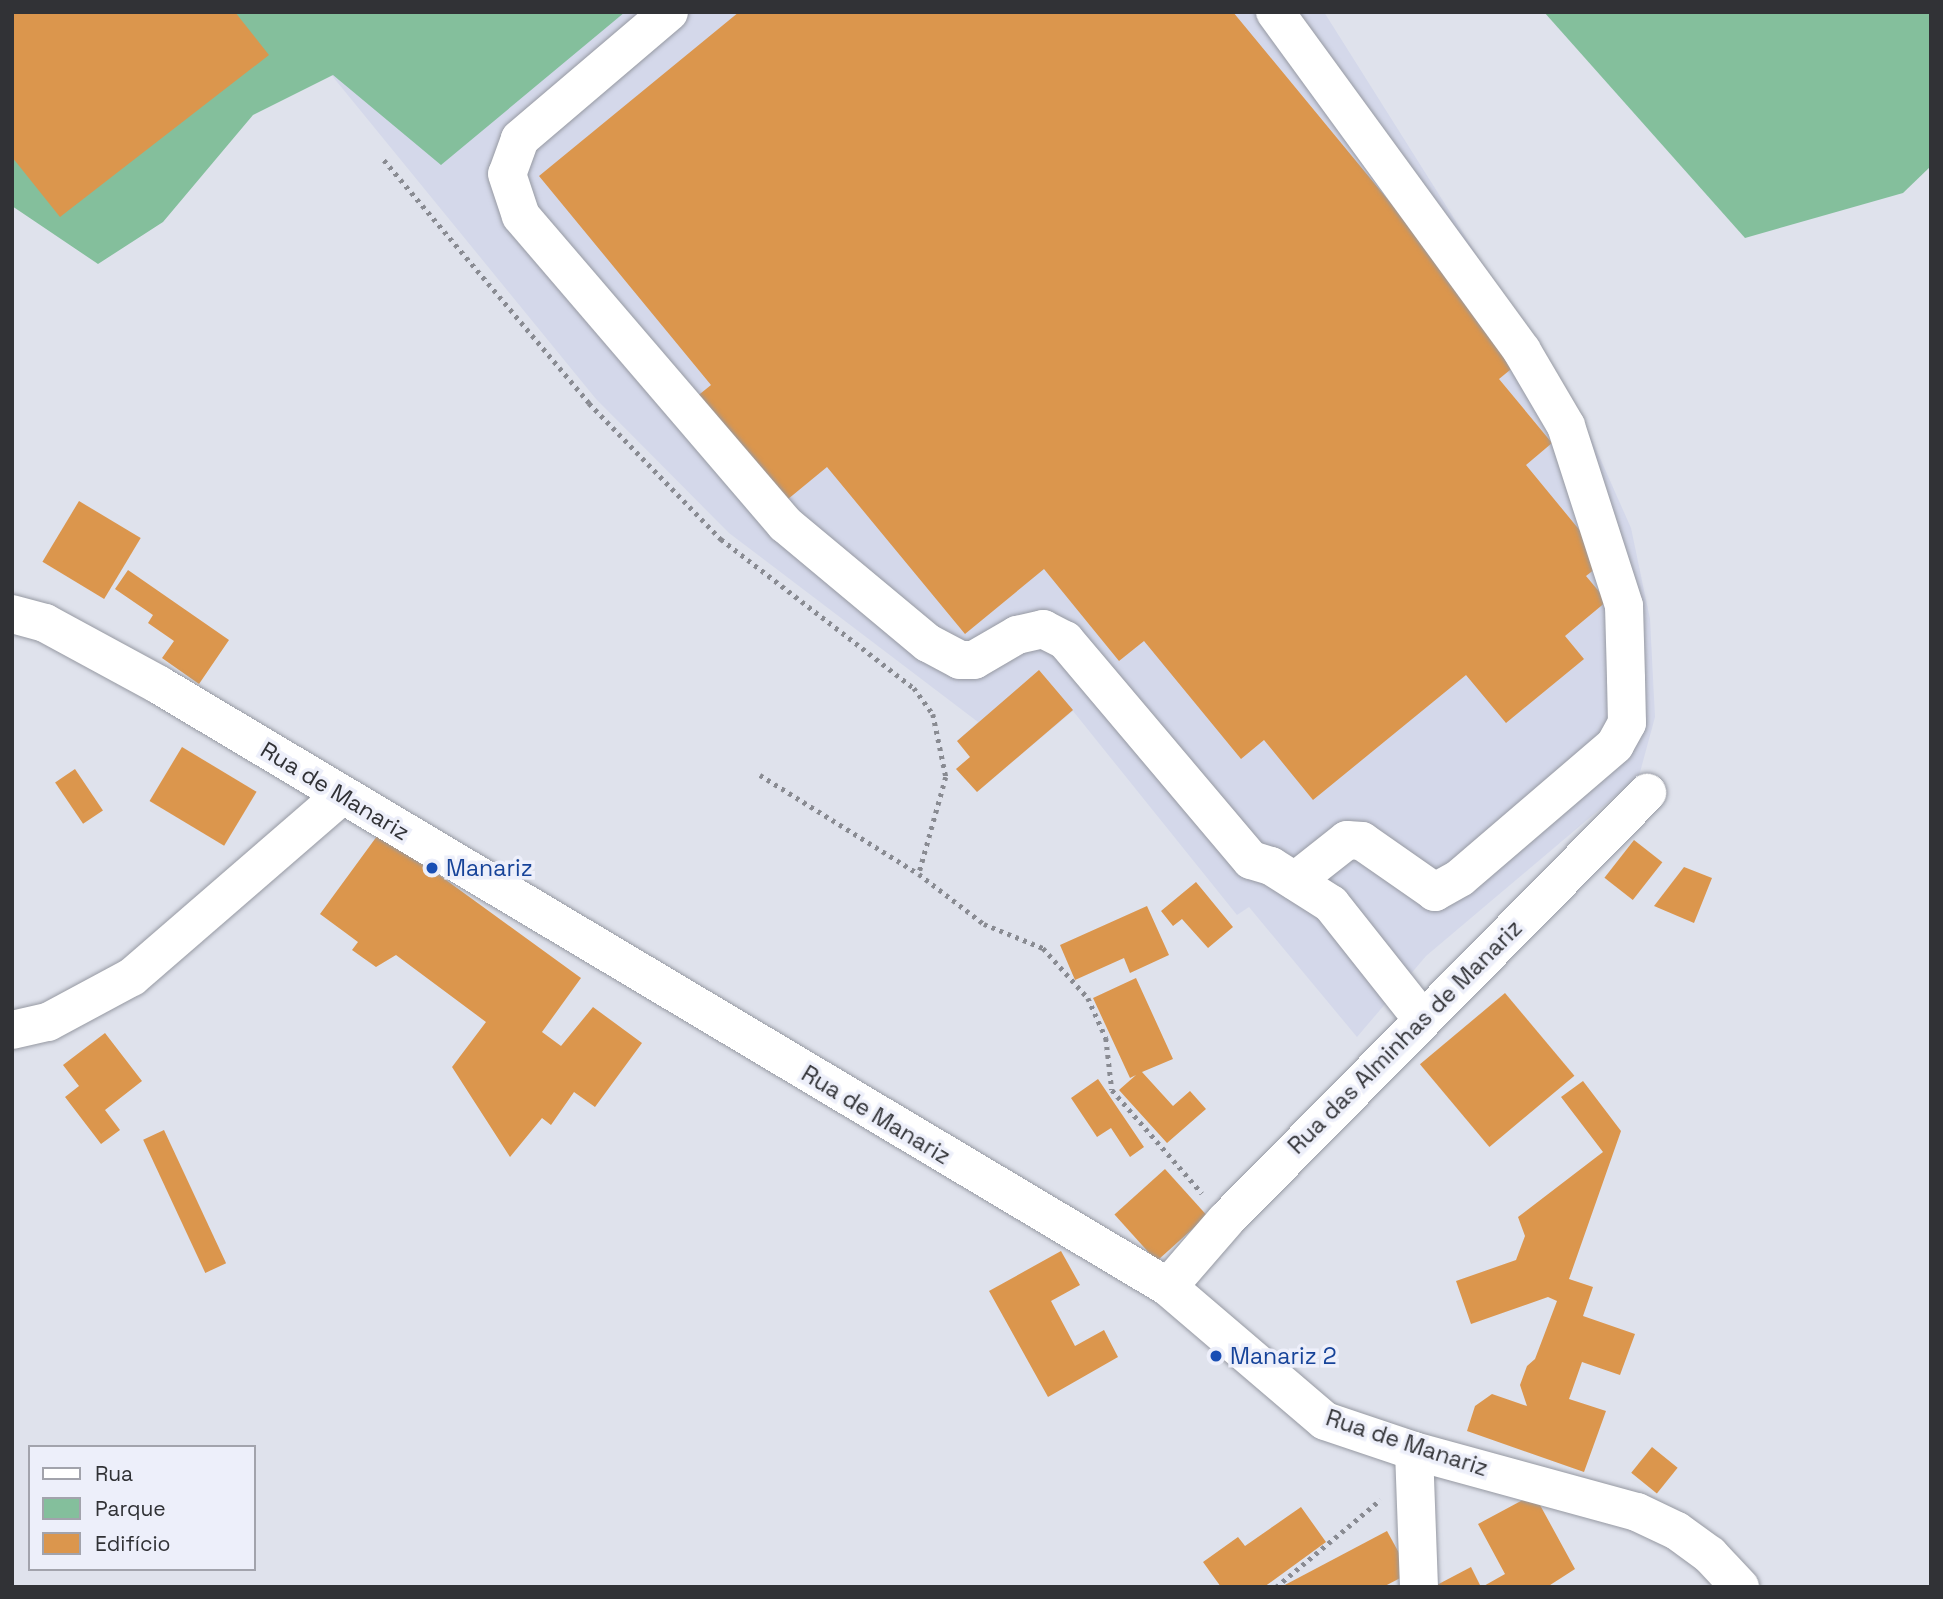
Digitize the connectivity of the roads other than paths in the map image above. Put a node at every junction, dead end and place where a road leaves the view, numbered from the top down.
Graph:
1 (669, 12) edge
2 (1275, 12) edge
3 (12, 614) edge
4 (1647, 793) dead end
5 (342, 795) junction
6 (1295, 881) junction
7 (1422, 1019) junction
8 (12, 1030) edge
9 (1168, 1287) junction
10 (1415, 1451) junction
11 (1419, 1587) edge
12 (1740, 1587) edge

1 - 6 street
2 - 6 street
3 - 5 street, Rua de Manariz
4 - 7 street, Rua das Alminhas de Manariz
5 - 8 street
5 - 9 street, Rua de Manariz
6 - 7 street
7 - 9 street, Rua das Alminhas de Manariz
9 - 10 street, Rua de Manariz
10 - 11 street
10 - 12 street, Rua de Manariz

